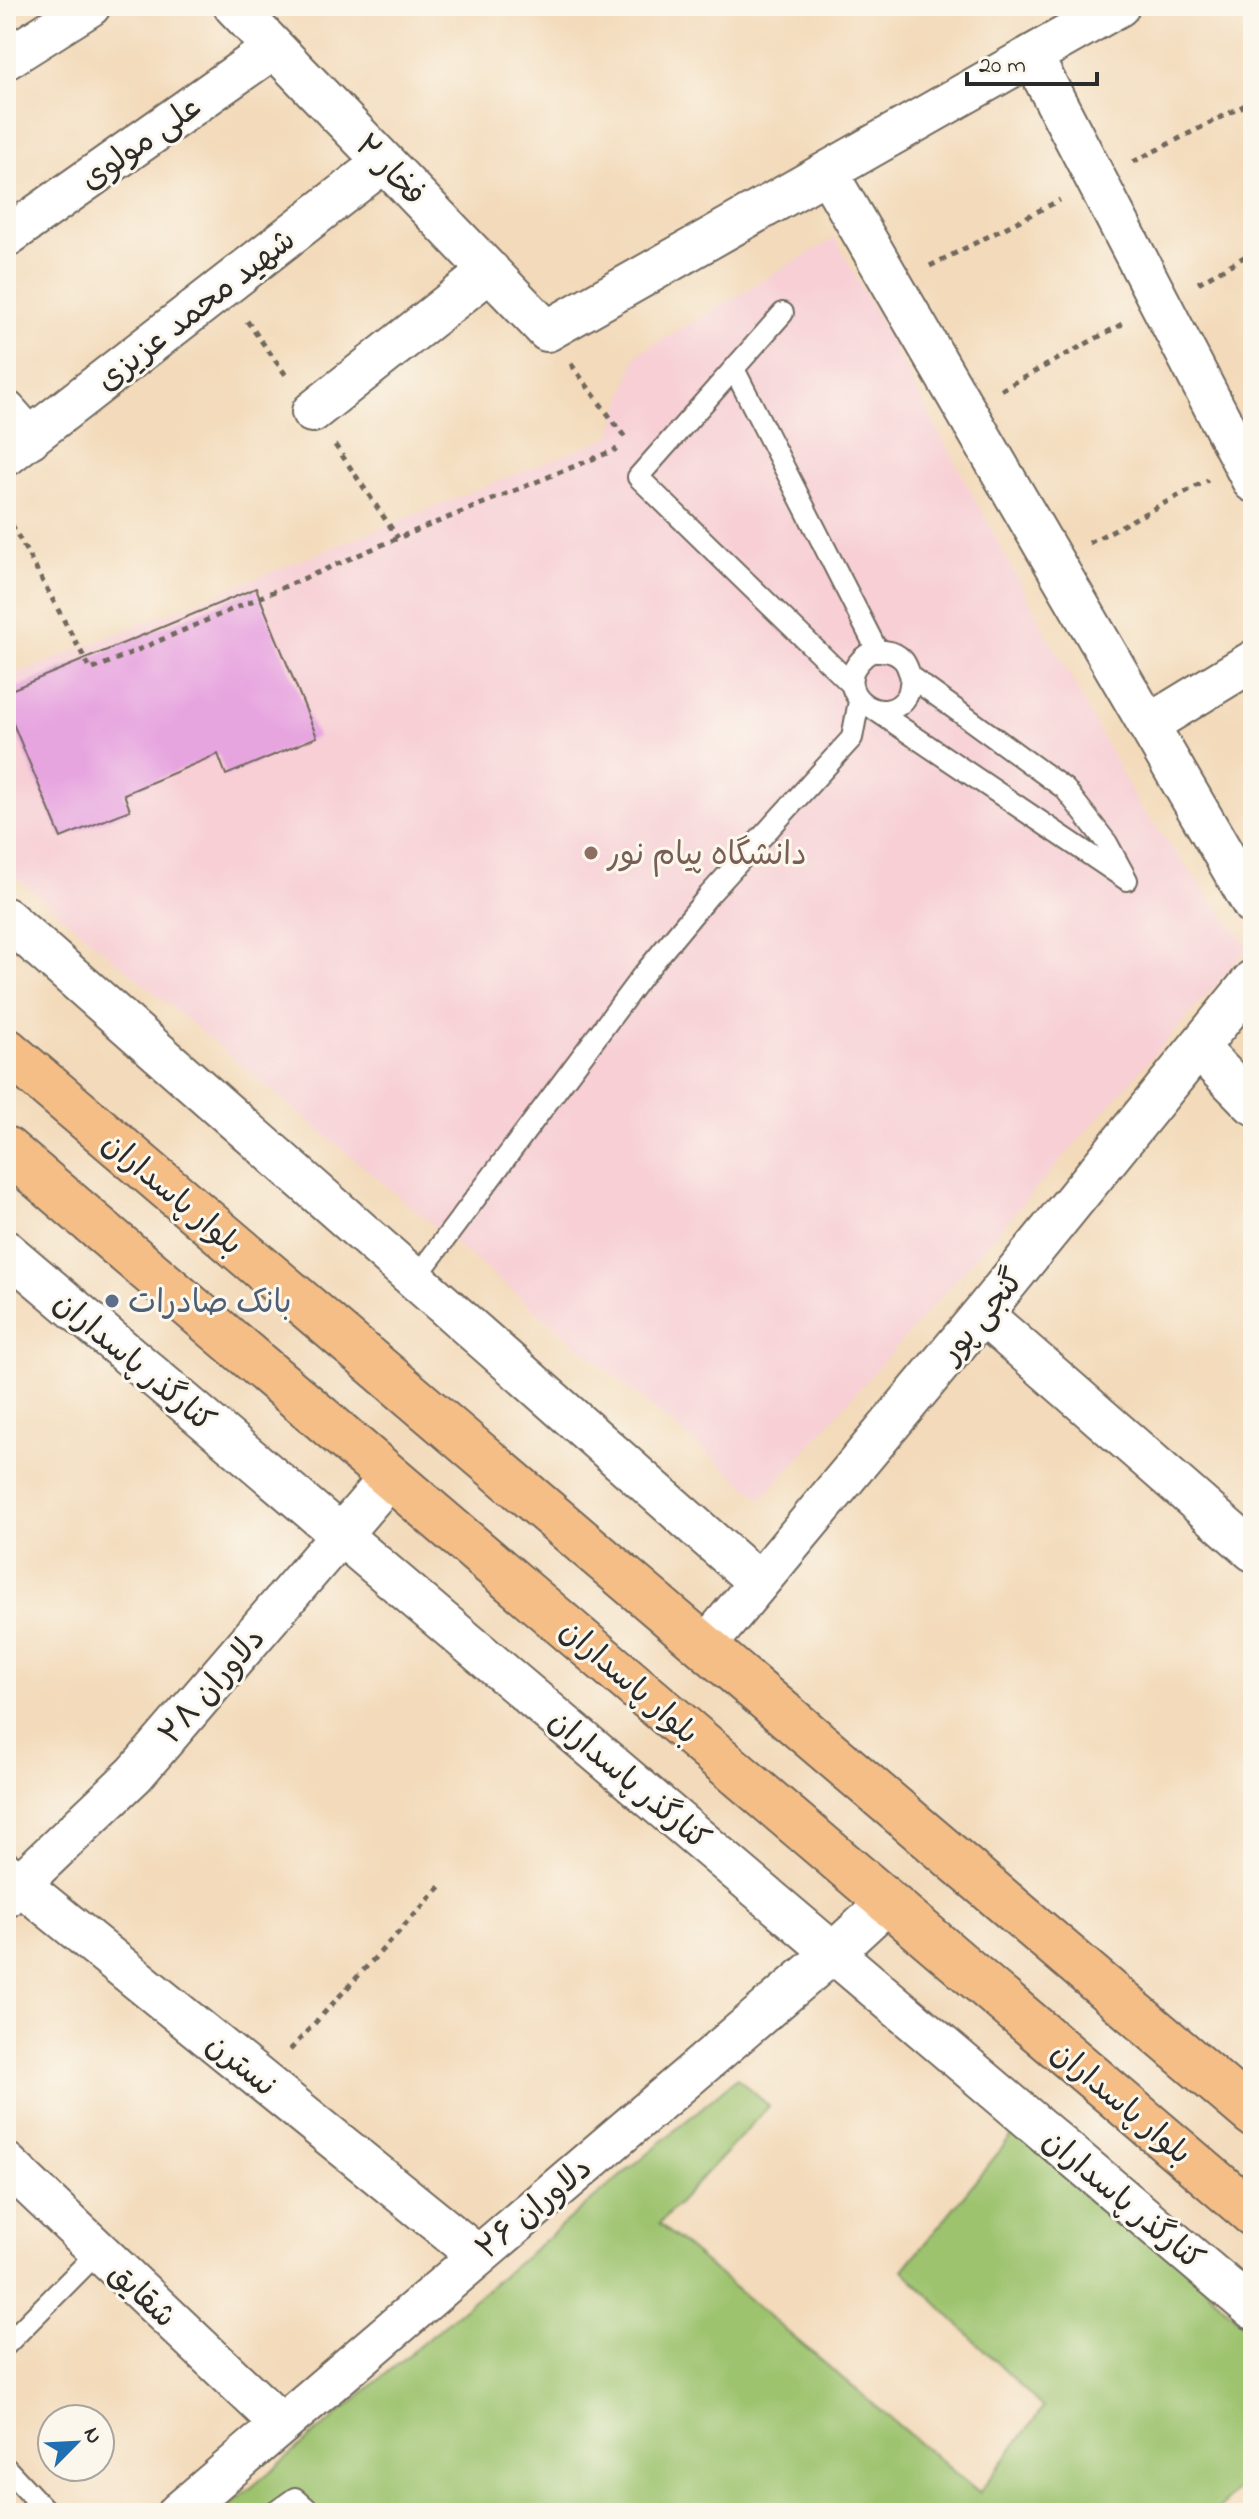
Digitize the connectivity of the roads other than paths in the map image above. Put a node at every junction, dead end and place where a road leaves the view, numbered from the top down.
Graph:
1 (90, 6) edge
2 (234, 6) edge
3 (1119, 6) edge
4 (274, 48) junction
5 (1032, 56) junction
6 (6, 59) edge
7 (384, 162) junction
8 (827, 172) junction
9 (6, 237) edge
10 (490, 271) junction
11 (783, 313) dead end
12 (734, 369) junction
13 (312, 412) dead end
14 (14, 435) edge
15 (1248, 472) edge
16 (878, 652) junction
17 (1253, 661) edge
18 (911, 677) junction
19 (862, 698) junction
20 (1148, 725) junction
21 (1253, 905) edge
22 (6, 918) edge
23 (1253, 980) edge
24 (1199, 1049) junction
25 (6, 1050) edge
26 (1253, 1104) edge
27 (6, 1149) edge
28 (6, 1251) edge
29 (415, 1279) junction
30 (982, 1314) junction
31 (391, 1476) junction
32 (341, 1534) junction
33 (1253, 1551) edge
34 (758, 1582) junction
35 (705, 1647) junction
36 (11, 1885) edge
37 (888, 1902) junction
38 (834, 1952) junction
39 (1249, 2102) edge
40 (6, 2163) edge
41 (1253, 2214) edge
42 (99, 2251) junction
43 (477, 2255) junction
44 (1253, 2309) edge
45 (6, 2345) edge
46 (281, 2424) junction
47 (6, 2468) edge
48 (48, 2513) edge
49 (178, 2513) edge
50 (274, 2513) edge
51 (312, 2513) edge

1 - 6 street
2 - 4 street, فخار ۲
3 - 5 street
4 - 7 street, فخار ۲
4 - 9 street, علی مولوی
5 - 8 street
5 - 15 street
7 - 10 street, فخار ۲
7 - 14 street, شهید محمد عزیزی
8 - 10 street, فخار ۲
8 - 20 street
10 - 13 street
11 - 12 lane
12 - 16 lane
12 - 19 lane
16 - 18 lane
16 - 19 lane
17 - 20 street
18 - 19 lane
18 - 19 lane
19 - 29 lane
20 - 21 street
22 - 29 street
23 - 24 street, گنجی پور
24 - 26 street
24 - 30 street, گنجی پور
25 - 35 main road, بلوار پاسداران
27 - 31 main road, بلوار پاسداران
28 - 32 street, کنارگذر پاسداران
29 - 34 street
30 - 33 street
30 - 34 street, گنجی پور
31 - 32 street, دلاوران ۲۸
31 - 37 main road, بلوار پاسداران
32 - 36 street, دلاوران ۲۸
32 - 38 street, کنارگذر پاسداران
34 - 35 street, گنجی پور
35 - 39 main road, بلوار پاسداران
36 - 43 street, نسترن
37 - 38 street, دلاوران ۲۶
37 - 41 main road, بلوار پاسداران
38 - 43 street, دلاوران ۲۶
38 - 44 street, کنارگذر پاسداران
40 - 42 street, شقایق
42 - 45 lane
42 - 46 street, شقایق
43 - 46 street, دلاوران ۲۶
46 - 49 street, دلاوران ۲۶
47 - 48 lane
50 - 51 lane

